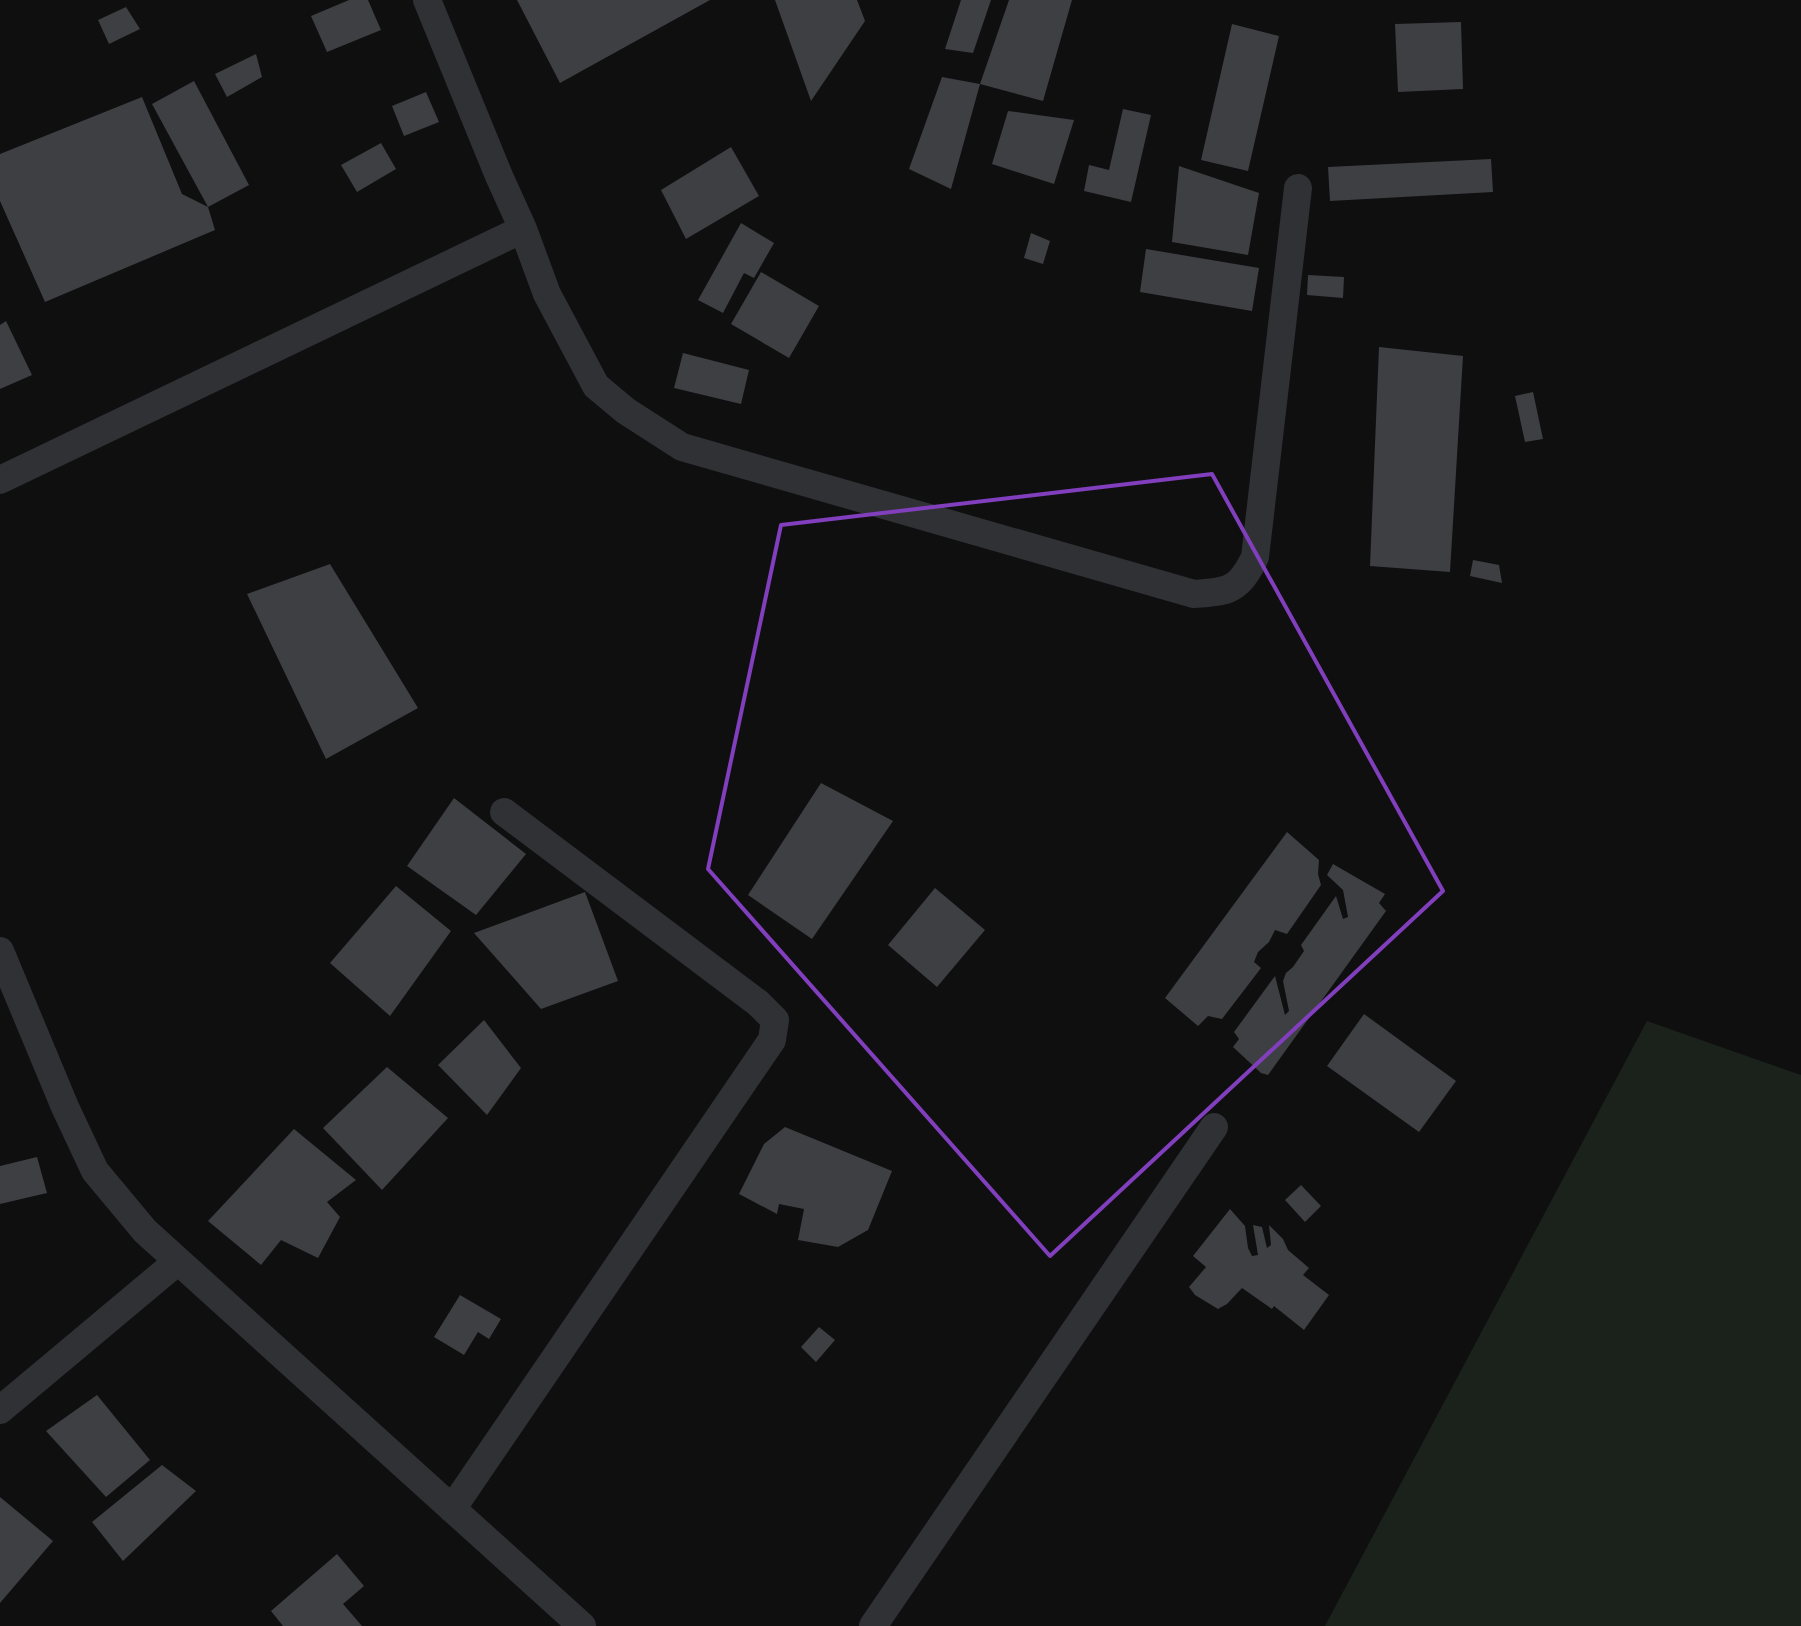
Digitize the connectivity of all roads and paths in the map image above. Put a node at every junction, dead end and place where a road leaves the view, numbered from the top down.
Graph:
1 (428, 0) edge
2 (1298, 188) dead end
3 (523, 229) junction
4 (0, 480) edge
5 (504, 812) dead end
6 (0, 951) edge
7 (1214, 1127) dead end
8 (178, 1261) junction
9 (0, 1410) edge
10 (452, 1510) junction
11 (582, 1626) edge
12 (873, 1626) edge

1 - 3 street
2 - 3 street
3 - 4 street
5 - 10 street
6 - 8 street
7 - 12 street
8 - 9 street
8 - 10 street
10 - 11 street

